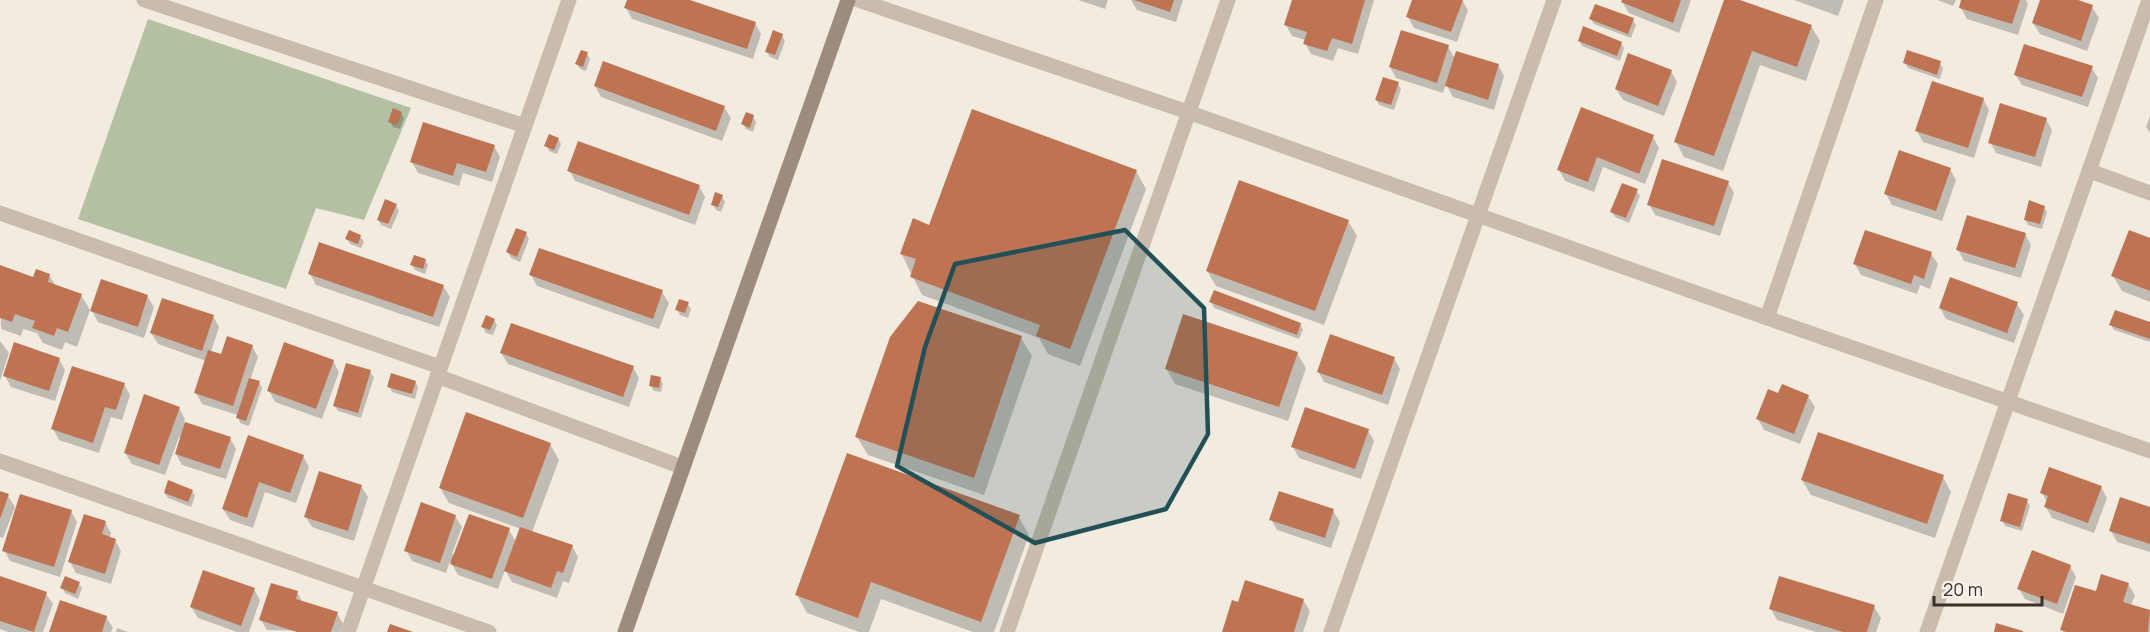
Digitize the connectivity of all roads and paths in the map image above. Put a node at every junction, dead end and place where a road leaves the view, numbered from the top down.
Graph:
1 (144, 0) edge
2 (569, 0) edge
3 (848, 0) edge
4 (858, 0) edge
5 (1228, 0) edge
6 (1554, 0) edge
7 (1876, 0) edge
8 (2149, 0) edge
9 (1188, 112) junction
10 (525, 126) junction
11 (2090, 171) junction
12 (2150, 193) edge
13 (0, 213) edge
14 (1479, 214) junction
15 (1767, 318) junction
16 (439, 372) junction
17 (2007, 401) junction
18 (2150, 451) edge
19 (0, 460) edge
20 (682, 467) junction
21 (364, 587) junction
22 (348, 632) edge
23 (489, 632) edge
24 (624, 632) edge
25 (1007, 632) edge
26 (1331, 632) edge
27 (1927, 632) edge

1 - 10 street
2 - 10 street
3 - 20 street
4 - 9 street
5 - 9 street
6 - 14 street
7 - 15 street
8 - 11 street
9 - 14 street
9 - 25 street
10 - 16 street
11 - 12 street
11 - 17 street
13 - 16 street
14 - 15 street
14 - 26 street
15 - 17 street
16 - 20 street
16 - 21 street
17 - 18 street
17 - 27 street
19 - 21 street
20 - 24 street
21 - 22 street
21 - 23 street

